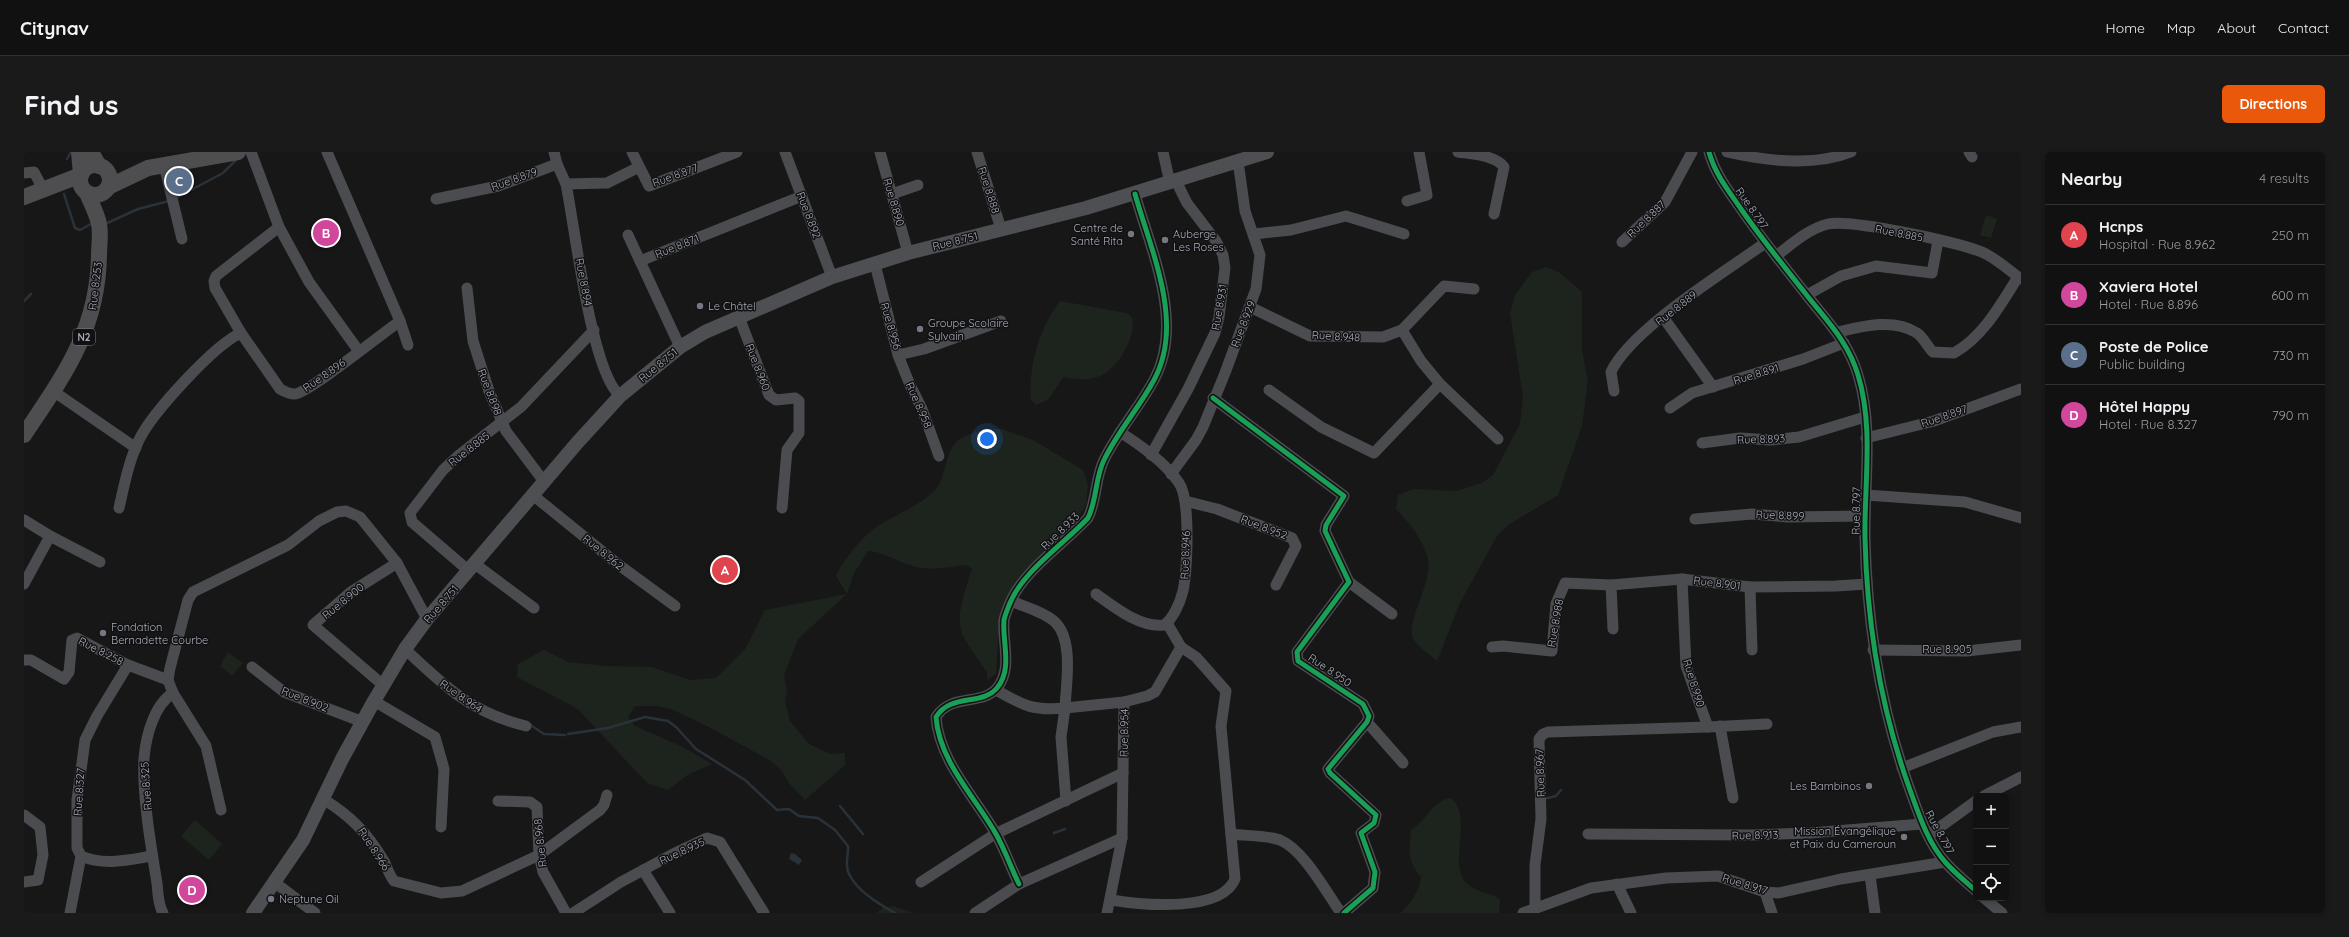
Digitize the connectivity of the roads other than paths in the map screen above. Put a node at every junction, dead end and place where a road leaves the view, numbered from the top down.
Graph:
1 (79, 152) edge
2 (91, 152) edge
3 (238, 152) edge
4 (251, 152) edge
5 (328, 152) edge
6 (554, 152) edge
7 (632, 152) edge
8 (737, 152) edge
9 (785, 152) edge
10 (880, 152) edge
11 (976, 152) edge
12 (1163, 152) edge
13 (1267, 152) edge
14 (1458, 152) edge
15 (1692, 152) edge
16 (1709, 152) edge
17 (1727, 152) edge
18 (1851, 152) edge
19 (1421, 153) edge
20 (189, 156) edge
21 (1238, 161) junction
22 (557, 164) junction
23 (164, 165) junction
24 (639, 166) junction
25 (102, 168) junction
26 (148, 168) junction
27 (24, 173) edge
28 (81, 174) junction
29 (1173, 182) junction
30 (566, 184) junction
31 (918, 186) dead end
32 (106, 189) junction
33 (45, 190) junction
34 (86, 192) junction
35 (892, 194) junction
36 (1135, 194) junction
37 (802, 196) junction
38 (24, 197) edge
39 (436, 199) dead end
40 (1407, 201) dead end
41 (1494, 214) dead end
42 (99, 225) junction
43 (279, 227) junction
44 (1001, 229) junction
45 (1254, 234) junction
46 (1404, 234) dead end
47 (628, 235) dead end
48 (182, 239) dead end
49 (1938, 241) junction
50 (1622, 242) dead end
51 (1765, 243) junction
52 (908, 252) junction
53 (1776, 256) junction
54 (640, 261) junction
55 (875, 264) junction
56 (832, 277) junction
57 (2019, 278) edge
58 (467, 288) dead end
59 (1474, 289) dead end
60 (1807, 296) junction
61 (1250, 308) junction
62 (739, 317) junction
63 (1663, 317) junction
64 (1000, 320) dead end
65 (400, 321) junction
66 (594, 330) junction
67 (1402, 330) junction
68 (1838, 332) junction
69 (241, 333) junction
70 (1844, 343) junction
71 (408, 345) dead end
72 (680, 347) junction
73 (358, 350) junction
74 (898, 355) junction
75 (1440, 384) junction
76 (1713, 387) junction
77 (2021, 389) edge
78 (1269, 390) dead end
79 (53, 391) junction
80 (1614, 391) dead end
81 (620, 396) junction
82 (1213, 398) junction
83 (1670, 408) dead end
84 (1865, 417) junction
85 (503, 423) junction
86 (1120, 432) junction
87 (24, 435) edge
88 (1866, 438) junction
89 (1498, 439) dead end
90 (1702, 443) dead end
91 (136, 448) junction
92 (1152, 455) junction
93 (939, 456) dead end
94 (1171, 474) junction
95 (545, 483) junction
96 (1866, 495) junction
97 (534, 496) junction
98 (1185, 501) junction
99 (119, 508) dead end
100 (782, 508) dead end
101 (1866, 516) junction
102 (2021, 518) edge
103 (24, 520) edge
104 (1695, 520) dead end
105 (50, 536) junction
106 (100, 562) dead end
107 (397, 563) junction
108 (472, 568) junction
109 (1682, 579) junction
110 (1349, 582) junction
111 (24, 584) edge
112 (1867, 584) junction
113 (1276, 585) dead end
114 (1611, 585) junction
115 (1750, 586) junction
116 (1096, 594) dead end
117 (1011, 601) junction
118 (675, 606) dead end
119 (534, 608) dead end
120 (1392, 614) dead end
121 (427, 619) junction
122 (1167, 623) junction
123 (1612, 629) dead end
124 (2021, 645) edge
125 (1181, 647) junction
126 (1492, 647) dead end
127 (405, 649) junction
128 (1752, 650) dead end
129 (1873, 650) junction
130 (24, 660) edge
131 (128, 665) junction
132 (252, 667) dead end
133 (168, 680) junction
134 (383, 685) junction
135 (996, 690) junction
136 (173, 693) junction
137 (374, 701) junction
138 (1124, 702) junction
139 (1065, 708) junction
140 (363, 722) junction
141 (1367, 722) junction
142 (1767, 724) dead end
143 (526, 726) dead end
144 (1720, 726) junction
145 (1708, 727) junction
146 (2021, 727) edge
147 (1402, 763) dead end
148 (1902, 768) junction
149 (1123, 774) junction
150 (2021, 777) edge
151 (1990, 793) edge
152 (607, 795) dead end
153 (1733, 798) dead end
154 (323, 799) junction
155 (498, 800) dead end
156 (1066, 801) junction
157 (1973, 803) edge
158 (221, 810) dead end
159 (24, 816) edge
160 (1922, 824) junction
161 (441, 827) dead end
162 (995, 834) junction
163 (1231, 834) junction
164 (1588, 834) dead end
165 (1929, 835) junction
166 (1122, 838) junction
167 (539, 855) junction
168 (80, 856) junction
169 (152, 856) junction
170 (1945, 862) junction
171 (644, 870) junction
172 (1870, 875) junction
173 (24, 882) edge
174 (274, 882) junction
175 (921, 882) dead end
176 (1019, 884) junction
177 (1617, 884) junction
178 (1973, 888) edge
179 (1765, 892) junction
180 (1111, 900) junction
181 (1988, 901) edge
182 (1541, 909) edge
183 (160, 912) edge
184 (579, 912) edge
185 (70, 913) edge
186 (253, 913) edge
187 (315, 913) edge
188 (566, 913) edge
189 (670, 913) edge
190 (764, 913) edge
191 (975, 913) edge
192 (1107, 913) edge
193 (1342, 913) edge
194 (1523, 913) edge
195 (1631, 913) edge
196 (1772, 913) edge
197 (1875, 913) edge
198 (2002, 913) edge

1 - 28 highway
2 - 25 highway
3 - 20 highway
4 - 43 street
5 - 65 street
6 - 22 street
7 - 24 street, Rue 8.877
8 - 24 street, Rue 8.877
9 - 37 street, Rue 8.892
10 - 35 street, Rue 8.890
11 - 44 street, Rue 8.888
12 - 29 street, Rue 8.931
13 - 21 main road, Rue 8.751
14 - 41 street
15 - 50 street, Rue 8.887
16 - 51 street, Rue 8.797
17 - 18 street
19 - 40 street
20 - 23 highway
21 - 29 main road, Rue 8.751
21 - 45 street, Rue 8.929
22 - 30 street, Rue 8.894
22 - 39 street, Rue 8.879
23 - 26 highway
23 - 48 street
24 - 30 street
25 - 26 highway
25 - 28 highway
25 - 32 highway
26 - 32 highway
27 - 33 street
28 - 33 highway
28 - 34 highway
29 - 36 main road, Rue 8.751
29 - 92 street, Rue 8.931
30 - 66 street, Rue 8.894
31 - 35 street
32 - 34 highway
32 - 42 highway, N2
33 - 34 highway
33 - 38 highway
34 - 42 highway, Rue 8.253 / N2
35 - 52 street, Rue 8.890
36 - 44 main road, Rue 8.751
36 - 86 street, Rue 8.933
37 - 54 street, Rue 8.871
37 - 56 street, Rue 8.892
42 - 79 highway, Rue 8.253 / N2
43 - 69 street, Rue 8.896
43 - 73 street
44 - 52 main road, Rue 8.751
45 - 46 street
45 - 61 street, Rue 8.929
47 - 54 street
49 - 53 street, Rue 8.885
49 - 57 street, Rue 8.885
49 - 60 street
51 - 53 street, Rue 8.797
51 - 63 street, Rue 8.889
52 - 55 main road, Rue 8.751
53 - 60 street, Rue 8.797
54 - 72 street, Rue 8.871
55 - 56 main road, Rue 8.751
55 - 74 street, Rue 8.956
56 - 62 main road, Rue 8.751
57 - 68 street
58 - 85 street, Rue 8.898
59 - 67 street
60 - 68 street, Rue 8.797
61 - 67 street, Rue 8.948
61 - 82 street, Rue 8.929
62 - 72 main road, Rue 8.751
62 - 100 street, Rue 8.960
63 - 76 street
63 - 80 street, Rue 8.889
64 - 74 street, Rue 8.956
65 - 71 street
65 - 73 street, Rue 8.896
66 - 81 street, Rue 8.894
66 - 85 street, Rue 8.885
67 - 75 street
68 - 70 street, Rue 8.797
69 - 73 street, Rue 8.896
69 - 91 street
70 - 76 street, Rue 8.891
70 - 84 street, Rue 8.797
72 - 81 main road, Rue 8.751
74 - 93 street, Rue 8.958
75 - 78 street
75 - 89 street
76 - 83 street, Rue 8.891
77 - 88 street, Rue 8.897
79 - 87 highway, Rue 8.253 / N2
79 - 91 street
81 - 95 main road, Rue 8.751
82 - 94 street, Rue 8.929
82 - 110 street
84 - 88 street, Rue 8.797
84 - 90 street, Rue 8.893
85 - 95 street, Rue 8.898
85 - 108 street, Rue 8.885
86 - 92 street, Rue 8.946
86 - 117 street, Rue 8.933
88 - 96 street, Rue 8.797
91 - 99 street
92 - 94 street, Rue 8.946
94 - 98 street, Rue 8.946
95 - 97 main road, Rue 8.751
96 - 101 street, Rue 8.797
96 - 102 street
97 - 108 main road, Rue 8.751
97 - 118 street, Rue 8.962
98 - 113 street, Rue 8.952
98 - 122 street, Rue 8.946
101 - 104 street, Rue 8.899
101 - 112 street, Rue 8.797
103 - 105 street
105 - 106 street
105 - 111 street
107 - 121 street
107 - 133 street
107 - 134 street, Rue 8.900
108 - 119 street
108 - 121 main road, Rue 8.751
109 - 114 street, Rue 8.901
109 - 115 street, Rue 8.901
109 - 145 street, Rue 8.990
110 - 120 street
110 - 141 street, Rue 8.950
112 - 115 street, Rue 8.901
112 - 129 street, Rue 8.797
114 - 123 street
114 - 126 street, Rue 8.988
115 - 128 street
116 - 122 street
117 - 135 street, Rue 8.933
117 - 139 street
121 - 127 main road, Rue 8.751
122 - 125 street
124 - 129 street, Rue 8.905
125 - 138 street
125 - 163 street
127 - 134 main road, Rue 8.751
127 - 143 street, Rue 8.964
129 - 148 street, Rue 8.797
130 - 131 street, Rue 8.258
131 - 133 street, Rue 8.258
131 - 168 street, Rue 8.327
132 - 140 street, Rue 8.902
133 - 136 street
134 - 137 main road, Rue 8.751
135 - 139 street, Rue 8.954
135 - 162 street
136 - 158 street
136 - 169 street, Rue 8.325
137 - 140 main road, Rue 8.751
137 - 161 street
138 - 139 street, Rue 8.954
138 - 149 street, Rue 8.954
139 - 156 street
140 - 154 main road, Rue 8.751
141 - 147 street
141 - 193 street
142 - 144 street
144 - 145 street
144 - 153 street
145 - 182 street, Rue 8.967
146 - 148 street
148 - 160 street, Rue 8.797
149 - 156 street
149 - 166 street, Rue 8.954
150 - 151 street
152 - 167 street, Rue 8.966
154 - 167 street, Rue 8.966
154 - 174 main road, Rue 8.751
155 - 167 street, Rue 8.968
156 - 162 street
157 - 165 street
159 - 173 street
160 - 164 street, Rue 8.913
160 - 165 street, Rue 8.797
162 - 175 street
162 - 176 street
163 - 180 street
163 - 193 street
165 - 170 street, Rue 8.797
166 - 176 street
166 - 180 street, Rue 8.954
167 - 188 street, Rue 8.968
168 - 169 street
168 - 185 street, Rue 8.327
169 - 183 street, Rue 8.325
170 - 172 street, Rue 8.917
170 - 178 street, Rue 8.797
171 - 184 street, Rue 8.935
171 - 189 street
171 - 190 street, Rue 8.935
172 - 179 street, Rue 8.917
172 - 197 street
174 - 186 main road, Rue 8.751
174 - 187 street
176 - 191 street
177 - 179 street, Rue 8.917
177 - 182 street, Rue 8.917
177 - 195 street
179 - 196 street
180 - 192 street, Rue 8.954
181 - 198 street
182 - 194 street, Rue 8.917

